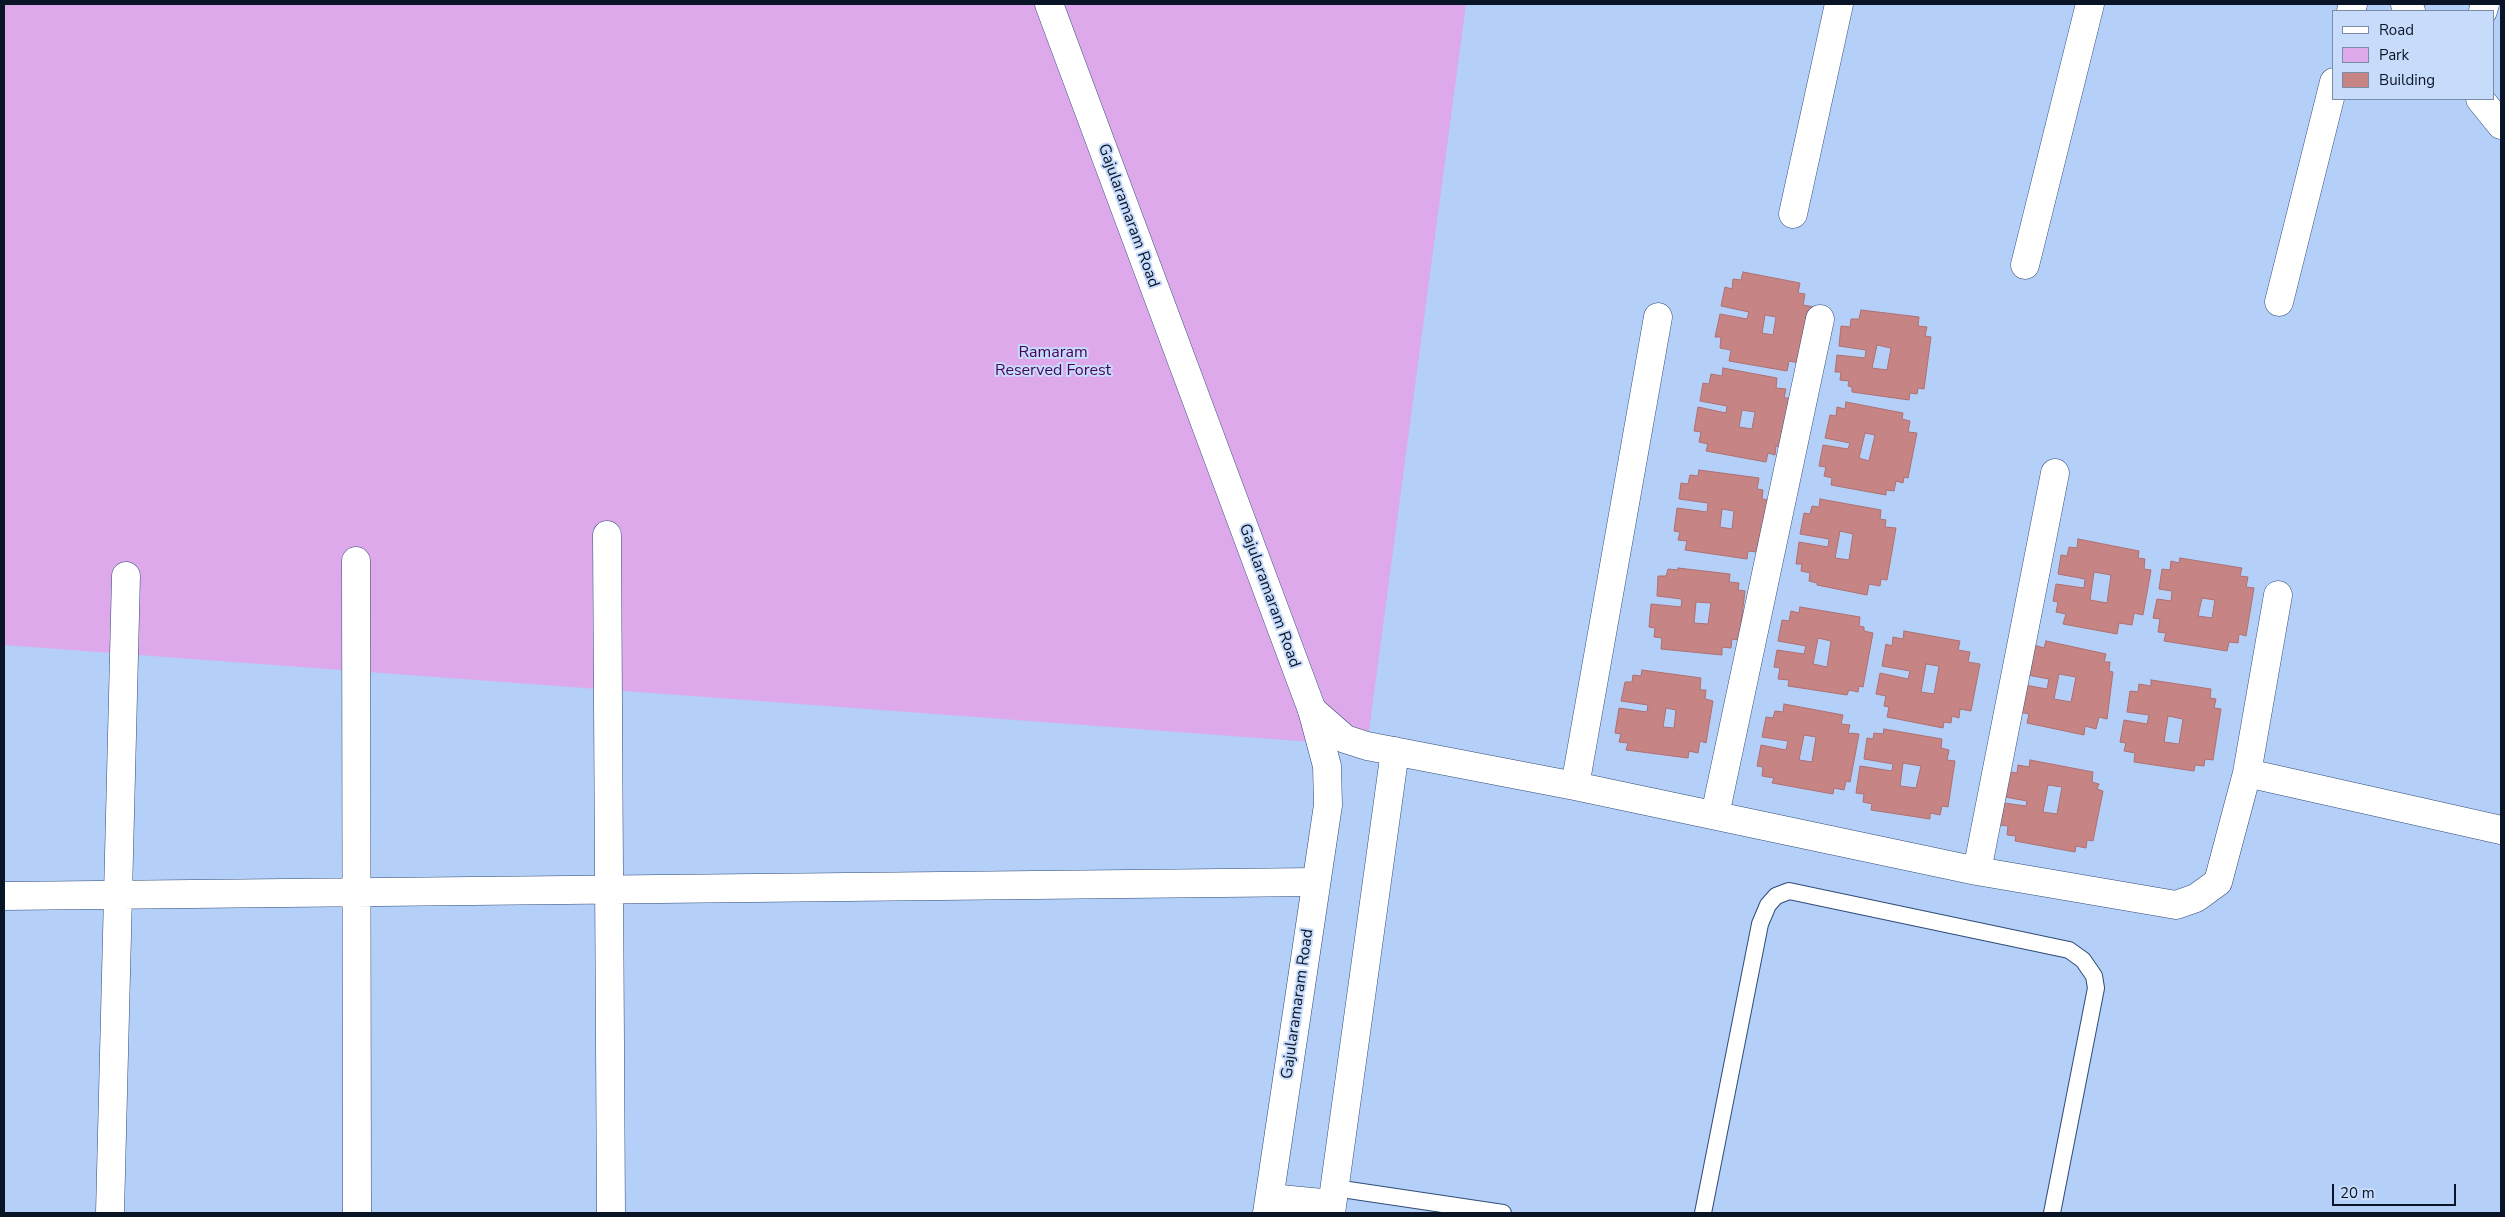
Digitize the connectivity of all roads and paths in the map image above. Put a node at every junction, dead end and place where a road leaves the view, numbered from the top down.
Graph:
1 (1050, 4) edge
2 (1839, 4) edge
3 (2090, 4) edge
4 (2332, 90) edge
5 (2481, 100) edge
6 (2501, 125) edge
7 (1792, 214) dead end
8 (2025, 265) dead end
9 (2279, 302) dead end
10 (1658, 317) dead end
11 (1820, 320) dead end
12 (2055, 474) dead end
13 (607, 535) dead end
14 (356, 561) dead end
15 (126, 576) dead end
16 (2278, 595) dead end
17 (1312, 710) junction
18 (1396, 751) junction
19 (2247, 773) junction
20 (1575, 786) junction
21 (1715, 815) junction
22 (2501, 830) edge
23 (1978, 871) junction
24 (1316, 882) junction
25 (608, 889) junction
26 (358, 892) junction
27 (118, 894) junction
28 (4, 896) edge
29 (1332, 1202) edge
30 (1268, 1206) edge
31 (1479, 1211) edge
32 (110, 1213) edge
33 (357, 1213) edge
34 (611, 1213) edge
35 (1503, 1213) edge
36 (1703, 1213) edge
37 (2052, 1213) edge

1 - 17 street, Gajularamaram Road
2 - 7 street
3 - 8 street
4 - 9 street
5 - 6 street
10 - 20 street
11 - 21 street
12 - 23 street
13 - 25 street
14 - 26 street
15 - 27 street
16 - 19 street
17 - 18 street
17 - 24 street, Gajularamaram Road
18 - 20 street
18 - 29 street
19 - 22 street
19 - 23 street
20 - 21 street
21 - 23 street
24 - 25 street
24 - 30 street, Gajularamaram Road
25 - 26 street
25 - 34 street
26 - 27 street
26 - 33 street
27 - 28 street
27 - 32 street
29 - 30 street
29 - 31 lane
31 - 35 lane
36 - 37 lane

